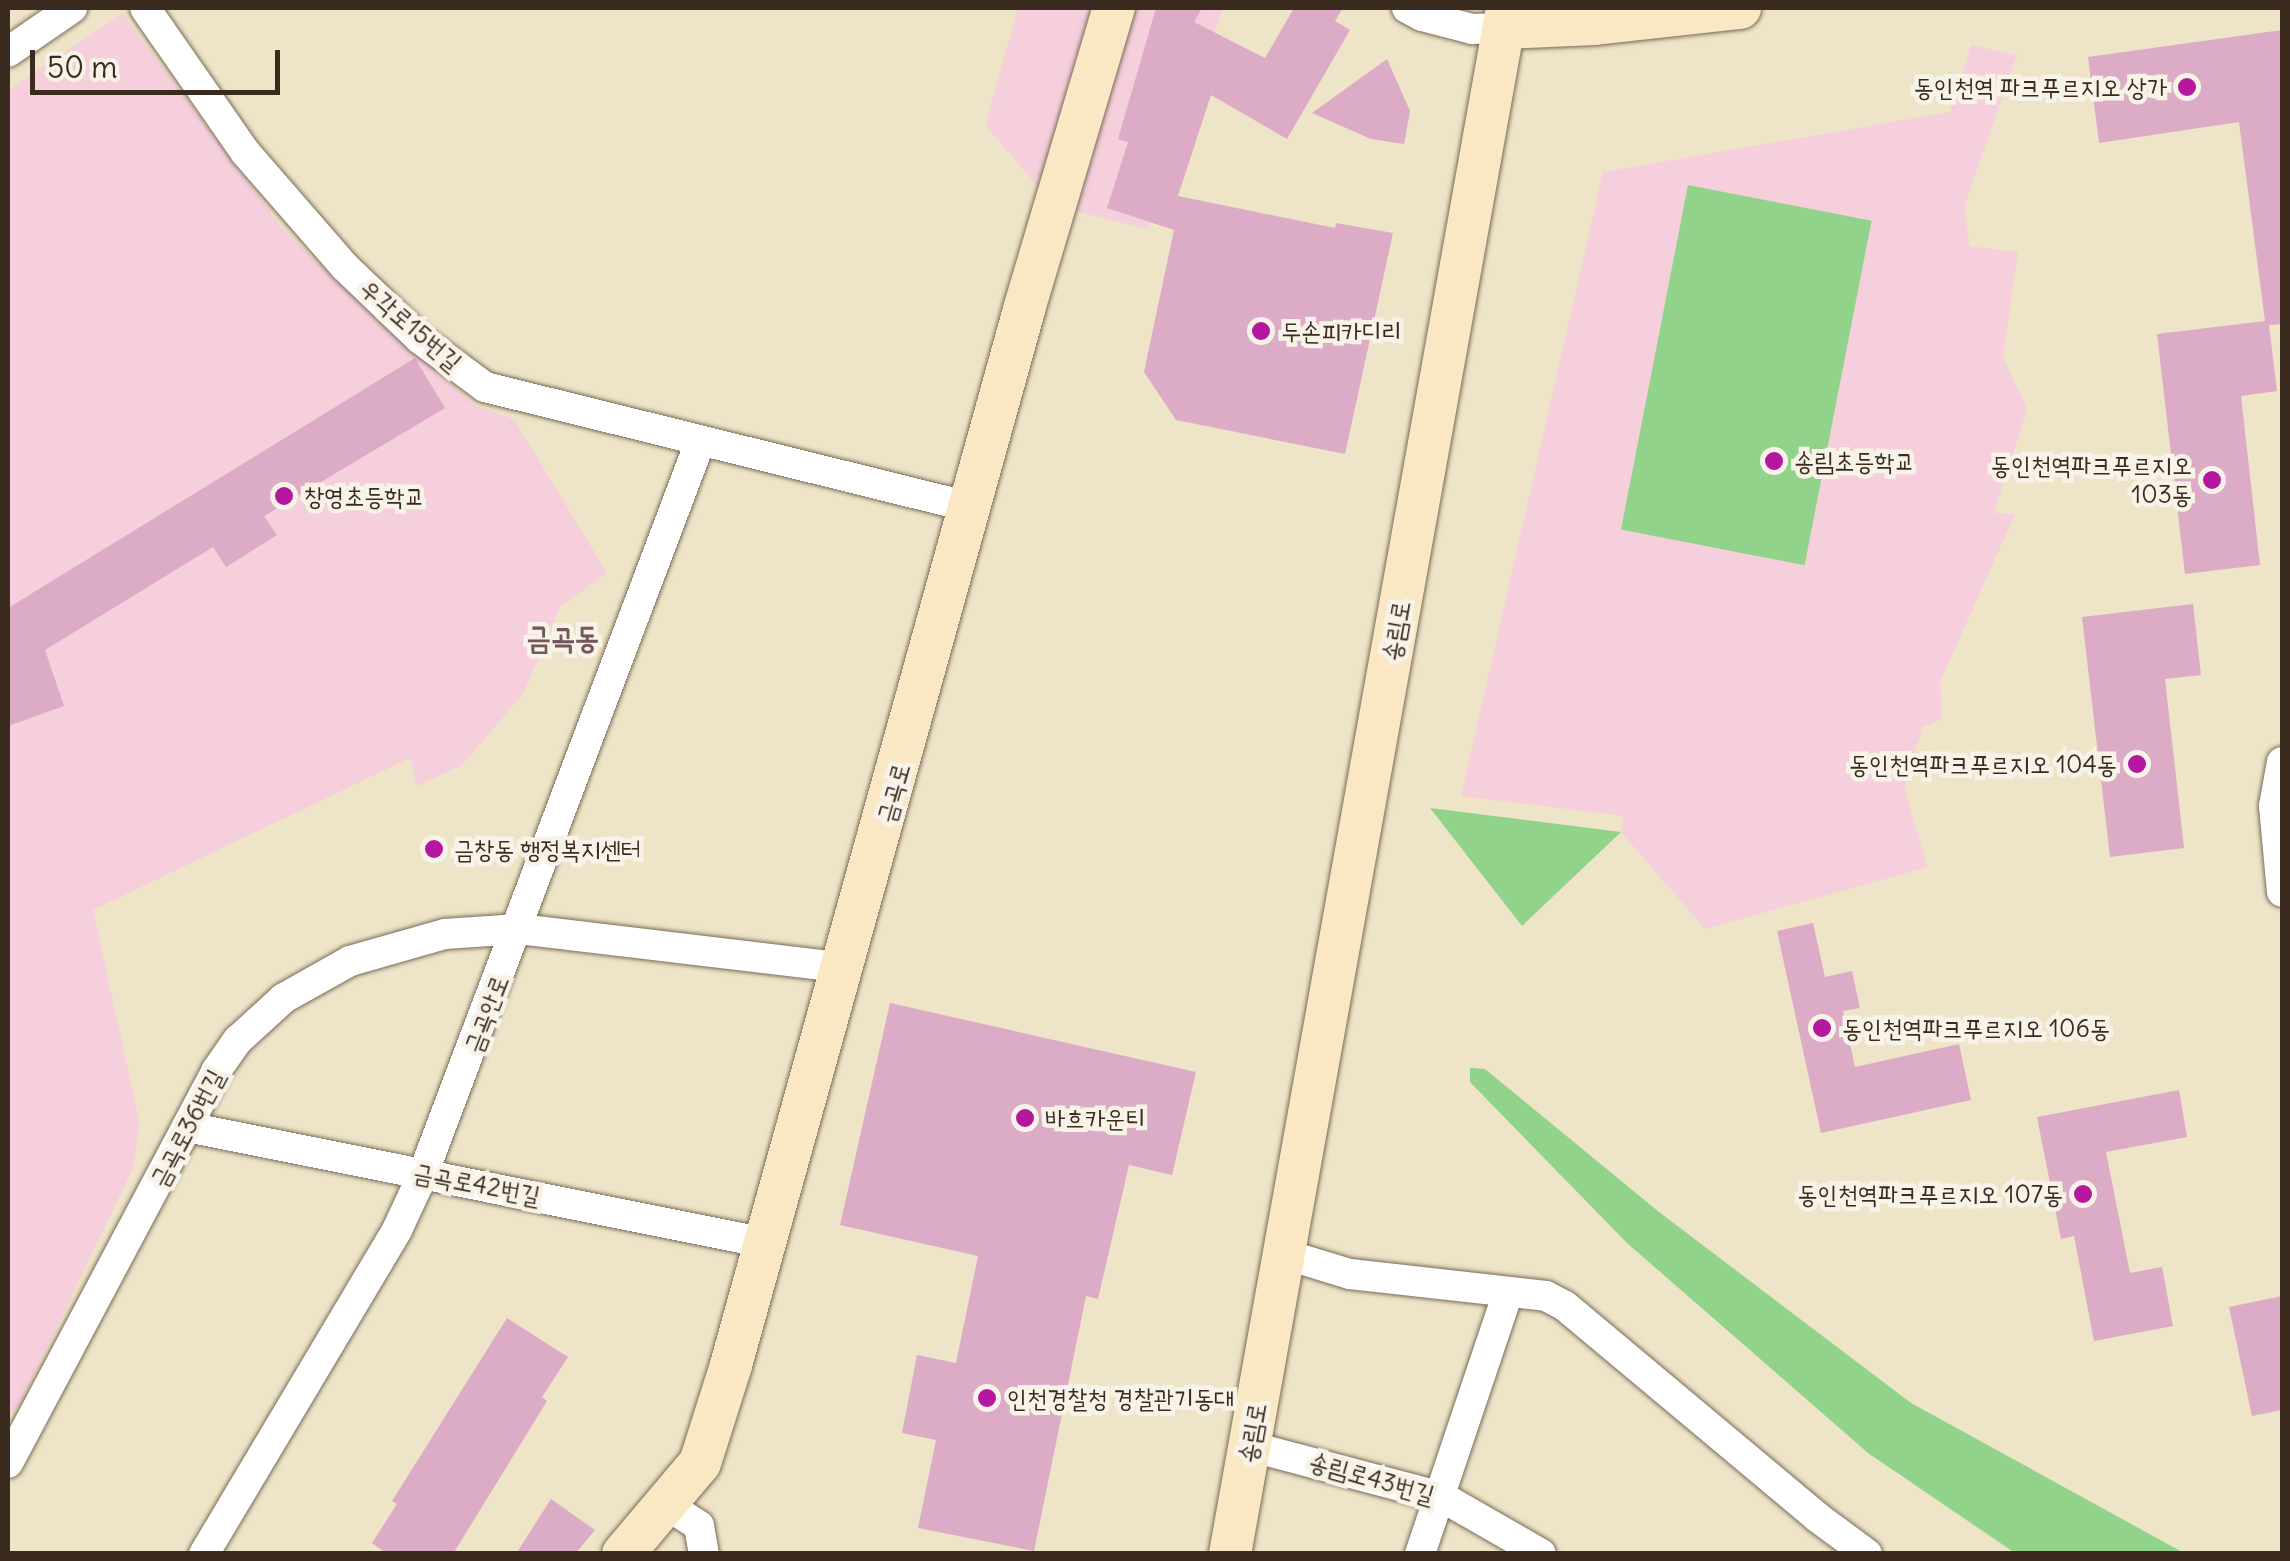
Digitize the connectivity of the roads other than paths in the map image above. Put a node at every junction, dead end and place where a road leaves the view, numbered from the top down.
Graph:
1 (72, 8) edge
2 (145, 8) edge
3 (1114, 8) edge
4 (1407, 8) edge
5 (1563, 8) edge
6 (1740, 8) edge
7 (1506, 18) edge
8 (8, 52) edge
9 (700, 442) junction
10 (970, 507) junction
11 (2282, 762) edge
12 (2282, 892) edge
13 (519, 929) junction
14 (844, 968) junction
15 (187, 1127) junction
16 (423, 1174) junction
17 (766, 1243) junction
18 (1284, 1254) junction
19 (1508, 1292) junction
20 (1250, 1446) junction
21 (8, 1463) edge
22 (1442, 1497) junction
23 (667, 1506) junction
24 (204, 1554) edge
25 (623, 1554) edge
26 (704, 1554) edge
27 (1230, 1554) edge
28 (1420, 1554) edge
29 (1541, 1554) edge
30 (1867, 1554) edge

1 - 8 street
2 - 9 street, 우각로15번길
3 - 10 street, 금곡로
4 - 7 street
5 - 7 street
6 - 7 street
7 - 18 street, 송림로
9 - 10 street, 우각로15번길
9 - 13 street, 금곡안로
10 - 14 street, 금곡로
11 - 12 street
13 - 14 street, 금곡로36번길
13 - 15 street, 금곡로36번길
13 - 16 street, 금곡안로
14 - 17 street, 금곡로
15 - 16 street, 금곡로42번길
15 - 21 street, 금곡로36번길
16 - 17 street, 금곡로42번길
16 - 24 street, 금곡안로
17 - 23 street, 금곡로
18 - 19 street
18 - 20 street, 송림로
19 - 22 street
19 - 30 street
20 - 22 street, 송림로43번길
20 - 27 street, 송림로
22 - 28 street
22 - 29 street, 송림로43번길
23 - 25 street, 금곡로
23 - 26 street

